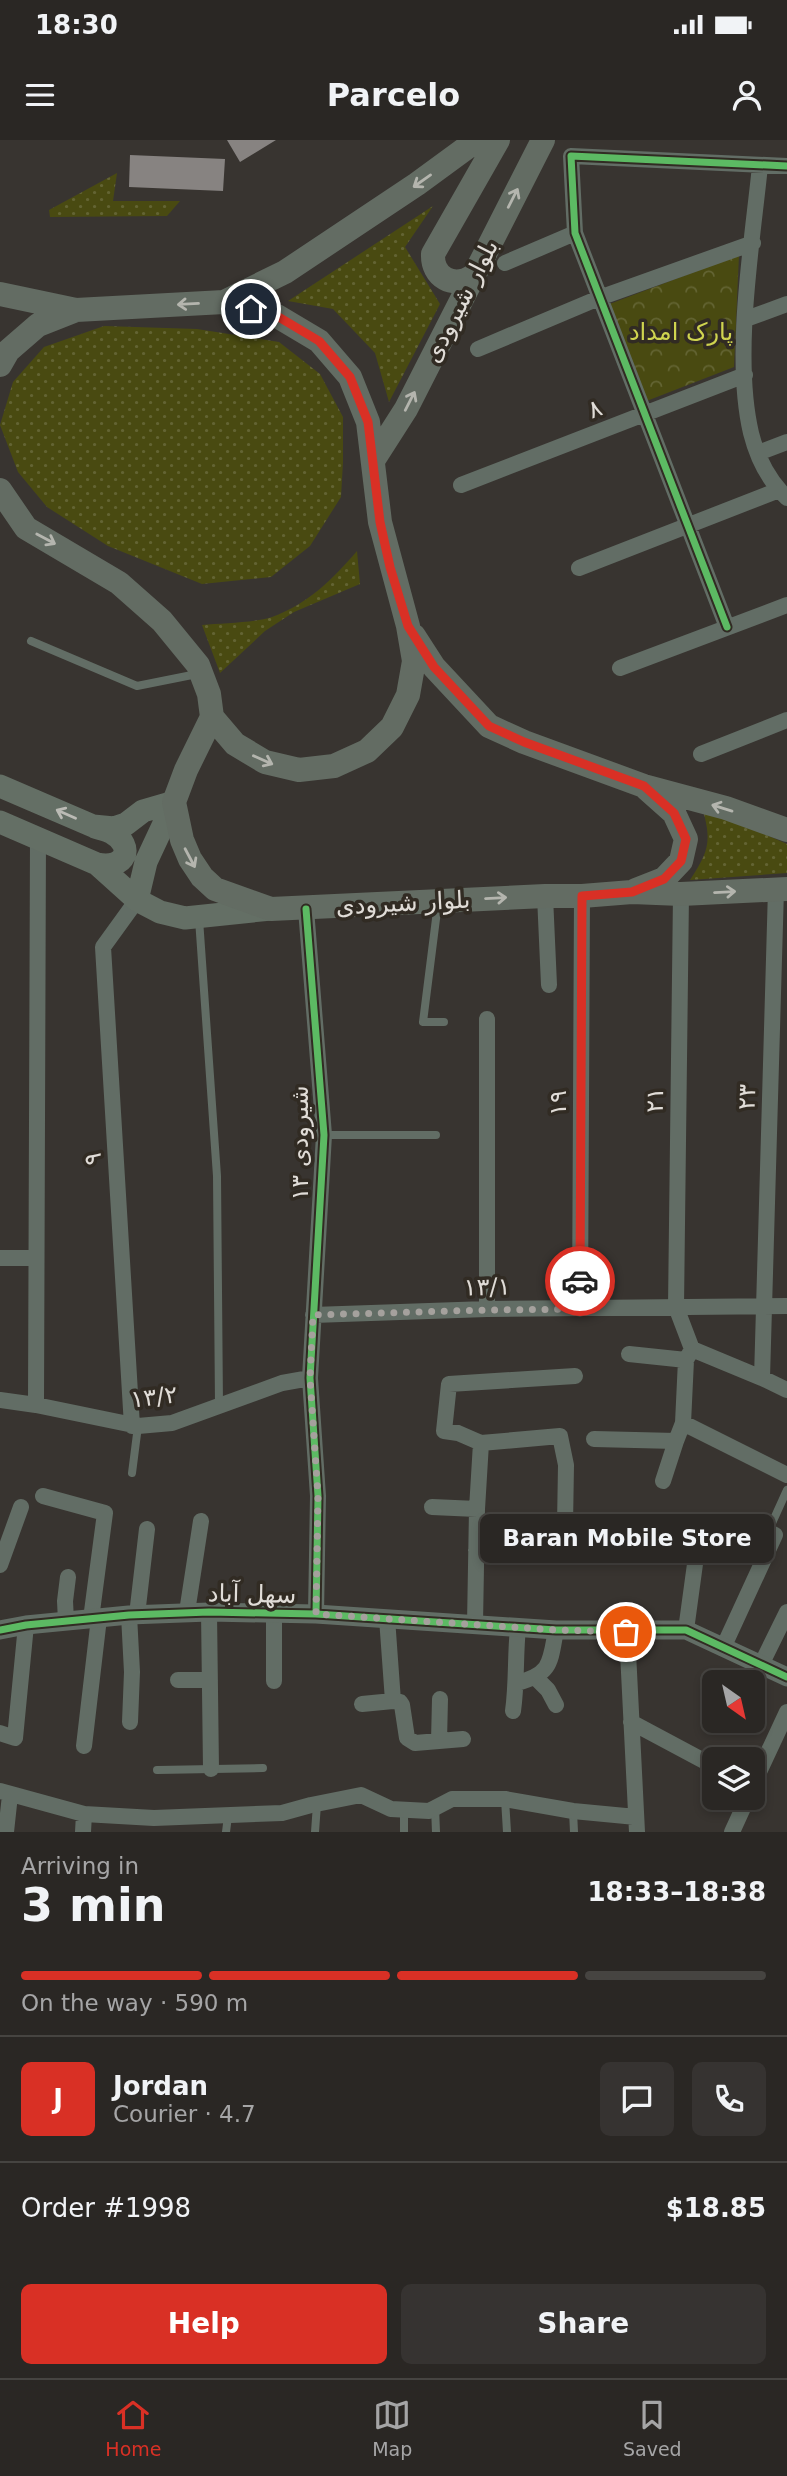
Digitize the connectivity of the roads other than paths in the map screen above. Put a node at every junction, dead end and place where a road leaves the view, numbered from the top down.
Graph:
1 (477, 140) edge
2 (498, 140) edge
3 (543, 140) edge
4 (760, 166) junction
5 (787, 166) edge
6 (575, 233) junction
7 (752, 243) junction
8 (505, 264) dead end
9 (473, 276) junction
10 (0, 294) edge
11 (599, 298) junction
12 (224, 302) junction
13 (787, 304) edge
14 (76, 310) junction
15 (746, 318) junction
16 (478, 349) dead end
17 (0, 365) edge
18 (745, 376) junction
19 (644, 414) junction
20 (787, 442) edge
21 (758, 453) junction
22 (374, 459) junction
23 (461, 485) dead end
24 (0, 490) edge
25 (783, 494) edge
26 (687, 526) junction
27 (579, 568) dead end
28 (787, 605) edge
29 (408, 626) junction
30 (727, 627) junction
31 (31, 641) dead end
32 (620, 668) dead end
33 (200, 673) junction
34 (212, 717) junction
35 (787, 720) edge
36 (701, 754) dead end
37 (0, 786) edge
38 (644, 786) junction
39 (174, 802) junction
40 (0, 822) edge
41 (93, 826) junction
42 (787, 830) edge
43 (38, 837) junction
44 (97, 864) junction
45 (782, 889) edge
46 (632, 892) junction
47 (681, 894) junction
48 (545, 896) junction
49 (582, 896) junction
50 (137, 900) junction
51 (438, 901) junction
52 (271, 909) junction
53 (306, 909) junction
54 (199, 916) junction
55 (549, 985) dead end
56 (487, 1019) dead end
57 (444, 1022) dead end
58 (324, 1135) junction
59 (436, 1135) dead end
60 (0, 1258) edge
61 (35, 1258) junction
62 (787, 1306) edge
63 (676, 1307) junction
64 (763, 1307) junction
65 (580, 1309) junction
66 (487, 1310) junction
67 (313, 1315) junction
68 (629, 1354) dead end
69 (689, 1355) junction
70 (575, 1376) dead end
71 (310, 1378) junction
72 (762, 1378) junction
73 (787, 1390) edge
74 (0, 1401) edge
75 (36, 1405) junction
76 (219, 1405) junction
77 (683, 1423) junction
78 (135, 1426) junction
79 (594, 1439) dead end
80 (676, 1441) junction
81 (481, 1443) junction
82 (132, 1473) dead end
83 (787, 1475) edge
84 (663, 1481) dead end
85 (787, 1490) edge
86 (43, 1496) dead end
87 (21, 1507) dead end
88 (432, 1507) dead end
89 (477, 1509) junction
90 (201, 1521) dead end
91 (750, 1523) dead end
92 (565, 1525) dead end
93 (147, 1529) dead end
94 (768, 1532) junction
95 (626, 1534) dead end
96 (537, 1545) dead end
97 (476, 1549) junction
98 (0, 1565) edge
99 (68, 1577) dead end
100 (187, 1612) junction
101 (208, 1612) junction
102 (274, 1612) junction
103 (787, 1612) edge
104 (316, 1614) junction
105 (133, 1615) junction
106 (95, 1618) junction
107 (387, 1618) junction
108 (66, 1621) junction
109 (475, 1624) junction
110 (26, 1625) junction
111 (518, 1628) junction
112 (0, 1630) edge
113 (556, 1630) junction
114 (686, 1630) junction
115 (626, 1632) junction
116 (723, 1648) junction
117 (761, 1665) junction
118 (787, 1677) edge
119 (536, 1678) junction
120 (178, 1680) dead end
121 (210, 1680) junction
122 (274, 1681) dead end
123 (517, 1683) junction
124 (440, 1699) dead end
125 (393, 1700) junction
126 (362, 1704) dead end
127 (556, 1705) dead end
128 (513, 1711) dead end
129 (787, 1712) edge
130 (130, 1722) dead end
131 (631, 1722) junction
132 (0, 1733) edge
133 (463, 1739) dead end
134 (439, 1741) junction
135 (84, 1746) dead end
136 (765, 1759) edge
137 (702, 1760) edge
138 (263, 1768) dead end
139 (211, 1769) junction
140 (157, 1770) dead end
141 (5, 1793) edge
142 (505, 1799) junction
143 (317, 1804) junction
144 (435, 1807) junction
145 (404, 1810) junction
146 (742, 1810) edge
147 (573, 1811) junction
148 (84, 1814) junction
149 (227, 1824) edge
150 (637, 1824) edge
151 (154, 1825) edge
152 (6, 1832) edge
153 (82, 1832) edge
154 (315, 1832) edge
155 (404, 1832) edge
156 (436, 1832) edge
157 (507, 1832) edge
158 (575, 1832) edge
159 (732, 1832) edge

1 -> 12 main road
2 - 9 main road
9 -> 3 main road, بلوار شیرودی
4 - 5 street
4 - 6 street
4 - 7 street
6 - 8 street
6 - 11 street
7 - 11 street
7 - 15 street
22 -> 9 main road, بلوار شیرودی
10 - 14 main road
11 - 16 street
11 - 19 street
12 -> 14 main road
12 - 22 main road
13 - 15 street
14 - 17 main road
15 - 18 street
18 - 19 street, ۸
18 - 21 street
19 - 23 street, ۸
19 - 26 street
20 - 21 street
21 - 25 street
22 - 29 main road
24 -> 33 main road
25 - 26 street
26 - 27 street
26 - 30 street
28 - 30 street
34 -> 29 main road
29 - 38 main road
30 - 32 street
31 - 33 lane
33 - 34 main road
34 - 39 main road
35 - 36 street
41 -> 37 main road
42 -> 38 main road
38 - 46 main road
39 - 41 main road
39 - 50 main road
39 -> 52 main road, بلوار شیرودی
40 - 43 main road
41 - 44 main road
43 - 44 main road
43 - 61 street
44 - 50 main road
47 -> 45 main road, بلوار شیرودی
45 - 64 street, ۲۳
46 - 47 main road, بلوار شیرودی
46 - 49 main road, بلوار شیرودی
47 - 63 street, ۲۱
48 - 49 main road, بلوار شیرودی
51 -> 48 main road, بلوار شیرودی
48 - 55 street
49 - 65 street, ۱۹
50 - 54 main road
50 - 78 street, ۹
51 - 53 main road, بلوار شیرودی
51 - 57 lane
52 - 53 main road, بلوار شیرودی
52 - 54 main road
53 - 58 street, شیرودی ۱۳
54 - 76 lane
56 - 66 street
58 - 59 lane
58 - 67 street, شیرودی ۱۳
60 - 61 street
61 - 75 street
62 - 64 street, ۱۳/۱
63 - 64 street, ۱۳/۱
63 - 65 street, ۱۳/۱
63 - 69 street
64 - 72 street, ۲۳
65 - 66 street, ۱۳/۱
66 - 67 street, ۱۳/۱
67 - 71 street, شیرودی ۱۳
68 - 69 street
69 - 72 street
69 - 77 street
70 - 81 street
71 - 76 street, ۱۳/۲
71 - 104 street, شیرودی ۱۳
72 - 73 street
74 - 75 street, ۱۳/۲
75 - 78 street, ۱۳/۲
76 - 78 street, ۱۳/۲
77 - 80 street
77 - 83 street
78 - 82 lane
79 - 80 street
80 - 84 street
81 - 89 street
81 - 92 street
85 - 94 lane
86 - 106 street
87 - 98 street
88 - 89 street
89 - 97 street
90 - 100 street
91 - 94 street
93 - 105 street
94 - 116 street
95 - 114 street
96 - 97 street
97 - 109 street
99 - 108 street
100 - 101 street, سهل آباد
100 - 105 street, سهل آباد
101 - 102 street, سهل آباد
101 - 121 street
102 - 104 street, سهل آباد
102 - 122 street
103 - 117 street
104 - 107 street, سهل آباد
105 - 106 street, سهل آباد
105 - 130 street
106 - 108 street, سهل آباد
106 - 135 street
107 - 109 street, سهل آباد
107 - 125 street
108 - 110 street, سهل آباد
109 - 111 street, سهل آباد
110 - 112 street, سهل آباد
110 - 132 street
111 - 113 street, سهل آباد
111 - 123 street
113 - 115 street, سهل آباد
113 - 119 street
114 - 115 street, سهل آباد
114 - 116 street, سهل آباد
115 - 131 street
116 - 117 street, سهل آباد
117 - 118 street, سهل آباد
119 - 123 street
119 - 127 street
120 - 121 street
121 - 139 street
123 - 128 street
124 - 134 street
125 - 126 street
125 - 134 street
129 - 136 street
131 - 137 street
131 - 150 street
133 - 134 street
138 - 139 lane
139 - 140 lane
141 - 148 street
141 - 152 street
142 - 144 street
142 - 147 street
142 - 157 lane
143 - 145 street
143 - 149 street
143 - 154 lane
144 - 145 street
144 - 156 lane
145 - 155 lane
146 - 159 street
147 - 150 street
147 - 158 lane
148 - 151 street
148 - 153 street
149 - 151 street

